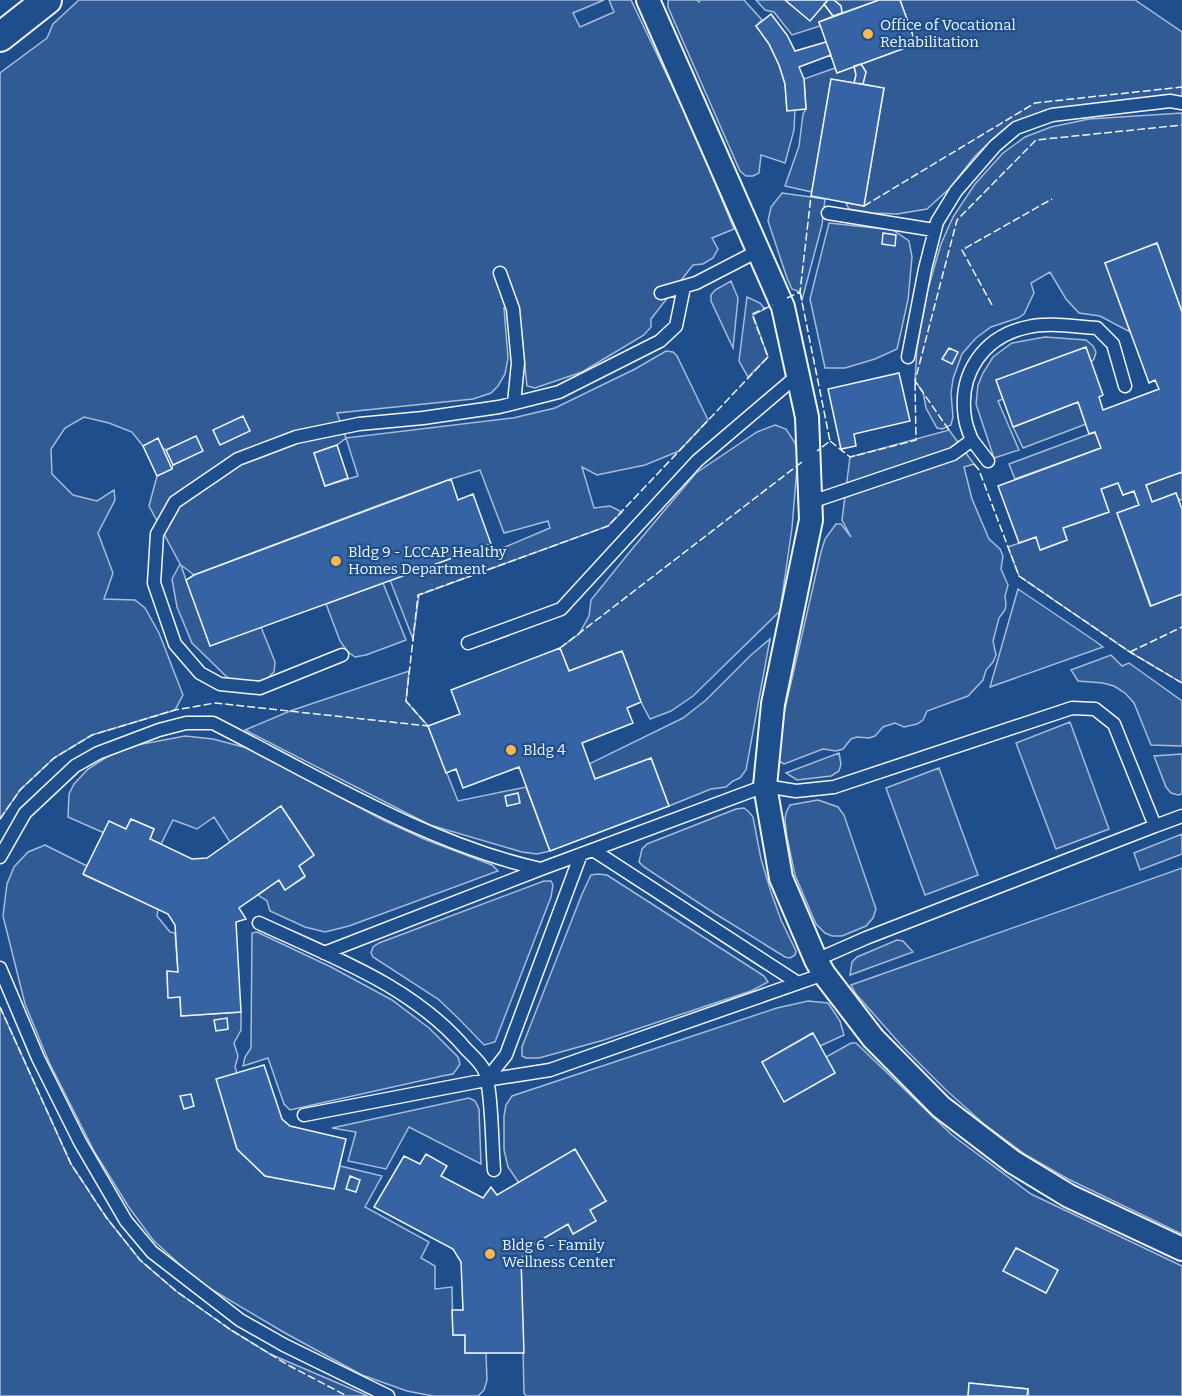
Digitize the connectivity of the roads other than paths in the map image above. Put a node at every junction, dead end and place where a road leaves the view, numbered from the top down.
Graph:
1 (47, 0) edge
2 (648, 0) edge
3 (0, 37) edge
4 (1182, 103) edge
5 (828, 213) dead end
6 (934, 230) junction
7 (758, 251) junction
8 (500, 273) dead end
9 (684, 286) junction
10 (661, 293) dead end
11 (908, 357) dead end
12 (798, 375) junction
13 (1125, 386) dead end
14 (514, 403) junction
15 (972, 440) junction
16 (988, 461) dead end
17 (811, 502) junction
18 (468, 643) dead end
19 (342, 656) dead end
20 (765, 786) junction
21 (1182, 816) edge
22 (1155, 826) junction
23 (593, 850) junction
24 (581, 854) junction
25 (0, 857) edge
26 (541, 869) junction
27 (260, 923) dead end
28 (324, 953) junction
29 (820, 967) junction
30 (0, 968) edge
31 (798, 983) junction
32 (486, 1080) junction
33 (304, 1115) dead end
34 (494, 1170) dead end
35 (1182, 1249) edge
36 (388, 1396) edge

1 - 3 street
2 - 7 street
4 - 6 lane
5 - 6 lane
6 - 11 lane
7 - 9 lane
7 - 12 street
8 - 14 lane
9 - 10 lane
9 - 14 lane
12 - 17 street
12 - 18 lane
13 - 15 lane
14 - 19 lane
15 - 16 lane
15 - 17 lane
17 - 20 street
20 - 22 lane
20 - 23 lane
20 - 29 street
21 - 22 lane
22 - 29 lane
23 - 24 lane
23 - 31 lane
24 - 26 lane
24 - 32 lane
25 - 26 lane
26 - 28 lane
27 - 28 lane
28 - 32 lane
29 - 31 lane
29 - 35 street
30 - 36 lane
31 - 32 lane
32 - 33 lane
32 - 34 lane

